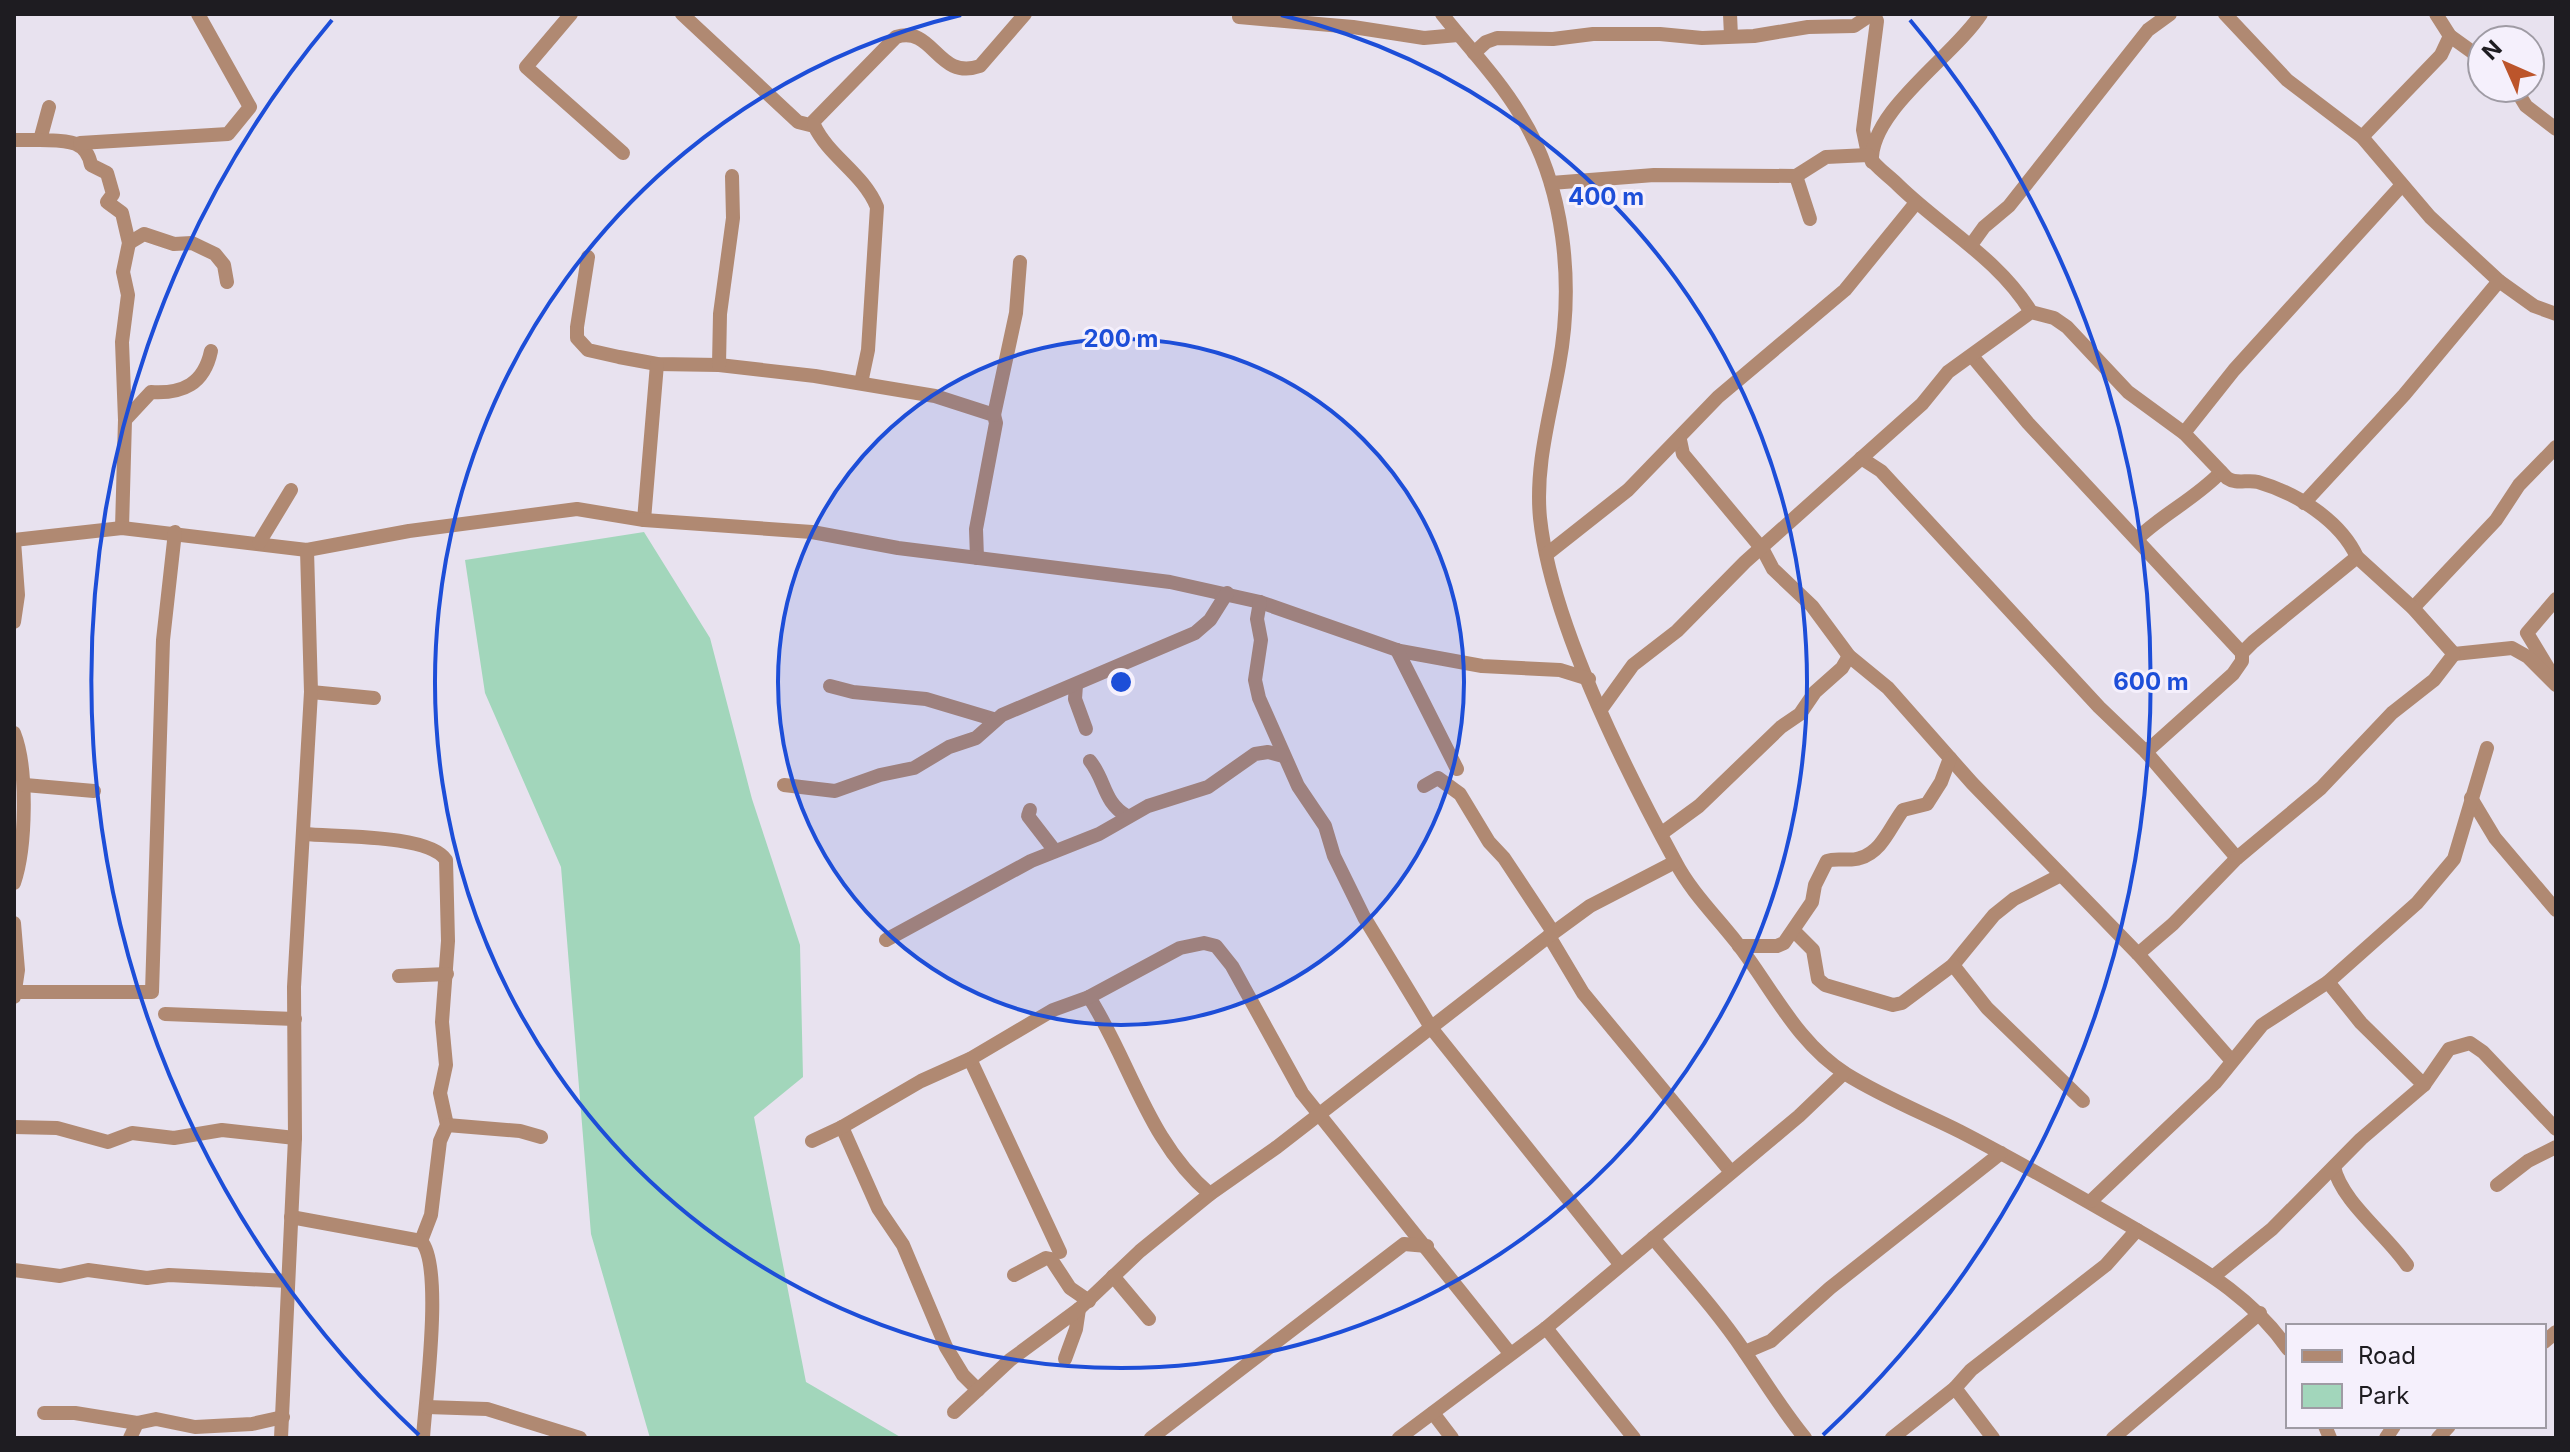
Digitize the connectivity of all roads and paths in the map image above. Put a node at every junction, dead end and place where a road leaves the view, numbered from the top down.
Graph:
1 (198, 14) edge
2 (571, 14) edge
3 (682, 14) edge
4 (1025, 14) edge
5 (1442, 14) edge
6 (1730, 14) edge
7 (1873, 14) edge
8 (1981, 14) edge
9 (2170, 14) edge
10 (2225, 14) edge
11 (2436, 14) edge
12 (1239, 17) dead end
13 (1458, 35) junction
14 (1731, 36) junction
15 (2450, 36) junction
16 (2466, 48) edge
17 (1474, 53) junction
18 (2525, 104) edge
19 (49, 107) dead end
20 (814, 125) junction
21 (2556, 129) edge
22 (2362, 137) junction
23 (14, 140) edge
24 (40, 140) junction
25 (80, 143) junction
26 (623, 153) dead end
27 (1870, 158) junction
28 (732, 176) dead end
29 (1796, 176) junction
30 (1551, 183) junction
31 (2402, 185) junction
32 (1915, 204) junction
33 (1810, 219) dead end
34 (129, 243) junction
35 (1971, 245) junction
36 (588, 257) dead end
37 (1020, 262) dead end
38 (2499, 281) junction
39 (227, 282) dead end
40 (2031, 312) junction
41 (2556, 314) edge
42 (211, 351) dead end
43 (1972, 356) junction
44 (657, 364) junction
45 (719, 365) junction
46 (861, 383) junction
47 (994, 415) junction
48 (125, 420) junction
49 (2184, 433) junction
50 (1681, 447) junction
51 (2556, 447) edge
52 (1861, 458) junction
53 (2221, 472) junction
54 (291, 490) dead end
55 (2304, 503) junction
56 (644, 520) junction
57 (122, 528) junction
58 (175, 532) junction
59 (2138, 538) junction
60 (14, 541) edge
61 (259, 543) junction
62 (307, 550) junction
63 (1763, 550) junction
64 (1547, 554) junction
65 (2357, 557) junction
66 (977, 558) junction
67 (1227, 593) junction
68 (2556, 599) edge
69 (1260, 602) junction
70 (2413, 608) junction
71 (14, 622) edge
72 (1397, 650) junction
73 (2242, 653) junction
74 (1579, 654) junction
75 (2454, 654) junction
76 (1846, 662) junction
77 (1560, 670) junction
78 (1589, 679) junction
79 (2556, 683) edge
80 (1076, 685) junction
81 (830, 686) dead end
82 (311, 692) junction
83 (374, 698) dead end
84 (1602, 708) junction
85 (993, 719) junction
86 (1086, 729) dead end
87 (14, 733) edge
88 (2487, 748) dead end
89 (1276, 750) junction
90 (2146, 752) junction
91 (1950, 758) junction
92 (1090, 761) dead end
93 (14, 769) edge
94 (1457, 769) dead end
95 (25, 785) junction
96 (784, 785) dead end
97 (1424, 786) dead end
98 (94, 791) dead end
99 (2471, 798) junction
100 (1030, 810) dead end
101 (1127, 816) junction
102 (1662, 833) junction
103 (305, 834) junction
104 (1055, 851) junction
105 (2237, 858) junction
106 (1675, 862) junction
107 (2059, 876) junction
108 (14, 883) edge
109 (2556, 910) edge
110 (14, 923) edge
111 (1794, 931) junction
112 (1551, 934) junction
113 (886, 940) dead end
114 (1739, 946) junction
115 (2138, 954) junction
116 (1953, 965) junction
117 (447, 974) junction
118 (399, 976) dead end
119 (2328, 982) junction
120 (14, 995) edge
121 (1089, 997) junction
122 (165, 1014) dead end
123 (295, 1019) junction
124 (1432, 1029) junction
125 (970, 1059) junction
126 (2231, 1060) junction
127 (1844, 1073) junction
128 (2424, 1085) junction
129 (2083, 1101) dead end
130 (1321, 1113) junction
131 (447, 1125) junction
132 (14, 1127) edge
133 (842, 1127) junction
134 (2556, 1129) edge
135 (541, 1137) dead end
136 (295, 1138) junction
137 (812, 1141) dead end
138 (2556, 1146) edge
139 (2001, 1153) junction
140 (1731, 1172) junction
141 (2335, 1175) junction
142 (2497, 1185) dead end
143 (1210, 1194) junction
144 (2091, 1201) junction
145 (291, 1217) junction
146 (2137, 1230) junction
147 (1653, 1238) junction
148 (421, 1241) junction
149 (1427, 1246) junction
150 (1060, 1252) dead end
151 (1620, 1264) junction
152 (2407, 1265) dead end
153 (14, 1270) edge
154 (1014, 1275) dead end
155 (1113, 1276) junction
156 (2214, 1276) junction
157 (288, 1281) junction
158 (1084, 1305) junction
159 (2260, 1313) junction
160 (1149, 1319) dead end
161 (1546, 1328) junction
162 (2286, 1346) edge
163 (1509, 1352) junction
164 (1745, 1352) junction
165 (1065, 1359) dead end
166 (1955, 1388) junction
167 (978, 1390) junction
168 (427, 1407) junction
169 (954, 1412) dead end
170 (44, 1413) dead end
171 (1433, 1413) junction
172 (283, 1417) junction
173 (137, 1423) junction
174 (130, 1438) edge
175 (281, 1438) edge
176 (423, 1438) edge
177 (580, 1438) edge
178 (1151, 1438) edge
179 (1399, 1438) edge
180 (1452, 1438) edge
181 (1634, 1438) edge
182 (1805, 1438) edge
183 (1892, 1438) edge
184 (1993, 1438) edge
185 (2113, 1438) edge

1 - 25 street
2 - 26 street
3 - 20 street
4 - 20 street
5 - 13 street
6 - 14 street
7 - 14 street
7 - 27 street
8 - 27 street
9 - 35 street
10 - 22 street
11 - 15 street
12 - 13 street
13 - 17 street
14 - 17 street
15 - 16 street
15 - 22 street
17 - 30 street
18 - 21 street
19 - 24 street
20 - 46 street
22 - 31 street
23 - 24 street
24 - 25 street
25 - 34 street
27 - 29 street
27 - 32 street
28 - 45 street
29 - 30 street
29 - 33 street
30 - 64 street
31 - 38 street
31 - 49 street
32 - 35 street
32 - 50 street
34 - 39 street
34 - 48 street
35 - 40 street
36 - 44 street
37 - 47 street
38 - 41 street
38 - 55 street
40 - 43 street
40 - 49 street
42 - 48 street
43 - 52 street
43 - 59 street
44 - 45 street
44 - 56 street
45 - 46 street
46 - 47 street
47 - 66 street
48 - 57 street
49 - 53 street
50 - 63 street
50 - 64 street
51 - 70 street
52 - 63 street
52 - 90 street
53 - 55 street
53 - 59 street
54 - 61 street
55 - 65 street
56 - 62 street
56 - 66 street
57 - 58 street
57 - 60 street
58 - 61 street
58 - 120 street
59 - 73 street
60 - 71 street
61 - 62 street
62 - 82 street
63 - 76 street
63 - 84 street
64 - 74 street
65 - 70 street
65 - 73 street
66 - 67 street
67 - 69 street
67 - 80 street
68 - 79 street
69 - 72 street
69 - 89 street
70 - 75 street
72 - 77 street
72 - 94 street
73 - 90 street
74 - 77 street
74 - 78 street
75 - 79 street
75 - 105 street
76 - 91 street
76 - 102 street
77 - 78 street
78 - 84 street
80 - 85 street
80 - 86 street
81 - 85 street
82 - 83 street
82 - 103 street
84 - 102 street
85 - 96 street
87 - 95 street
88 - 99 street
89 - 101 street
89 - 124 street
90 - 105 street
91 - 107 street
91 - 111 street
92 - 101 street
93 - 95 street
95 - 98 street
95 - 108 street
97 - 112 street
99 - 109 street
99 - 119 street
100 - 104 street
101 - 104 street
102 - 106 street
103 - 117 street
103 - 123 street
104 - 113 street
105 - 115 street
106 - 112 street
106 - 114 street
107 - 115 street
107 - 116 street
110 - 120 street
111 - 114 street
111 - 116 street
112 - 124 street
112 - 140 street
114 - 127 street
115 - 126 street
116 - 129 street
117 - 118 street
117 - 131 street
119 - 126 street
119 - 128 street
121 - 125 street
121 - 130 street
121 - 143 street
122 - 123 street
123 - 136 street
124 - 130 street
124 - 151 street
125 - 133 street
125 - 150 street
126 - 144 street
127 - 139 street
127 - 140 street
128 - 134 street
128 - 141 street
130 - 143 street
130 - 149 street
131 - 135 street
131 - 148 street
132 - 136 street
133 - 137 street
133 - 167 street
136 - 145 street
138 - 142 street
139 - 144 street
139 - 164 street
140 - 147 street
141 - 152 street
141 - 156 street
143 - 155 street
144 - 146 street
145 - 148 street
145 - 157 street
146 - 156 street
146 - 166 street
147 - 151 street
147 - 164 street
148 - 168 street
149 - 163 street
149 - 178 street
151 - 161 street
153 - 157 street
154 - 158 street
155 - 158 street
155 - 160 street
156 - 159 street
157 - 172 street
158 - 165 street
158 - 167 street
159 - 162 street
159 - 185 street
161 - 163 street
161 - 181 street
163 - 171 street
164 - 182 street
166 - 183 street
166 - 184 street
167 - 169 street
168 - 176 street
168 - 177 street
170 - 173 street
171 - 179 street
171 - 180 street
172 - 173 street
172 - 175 street
173 - 174 street

